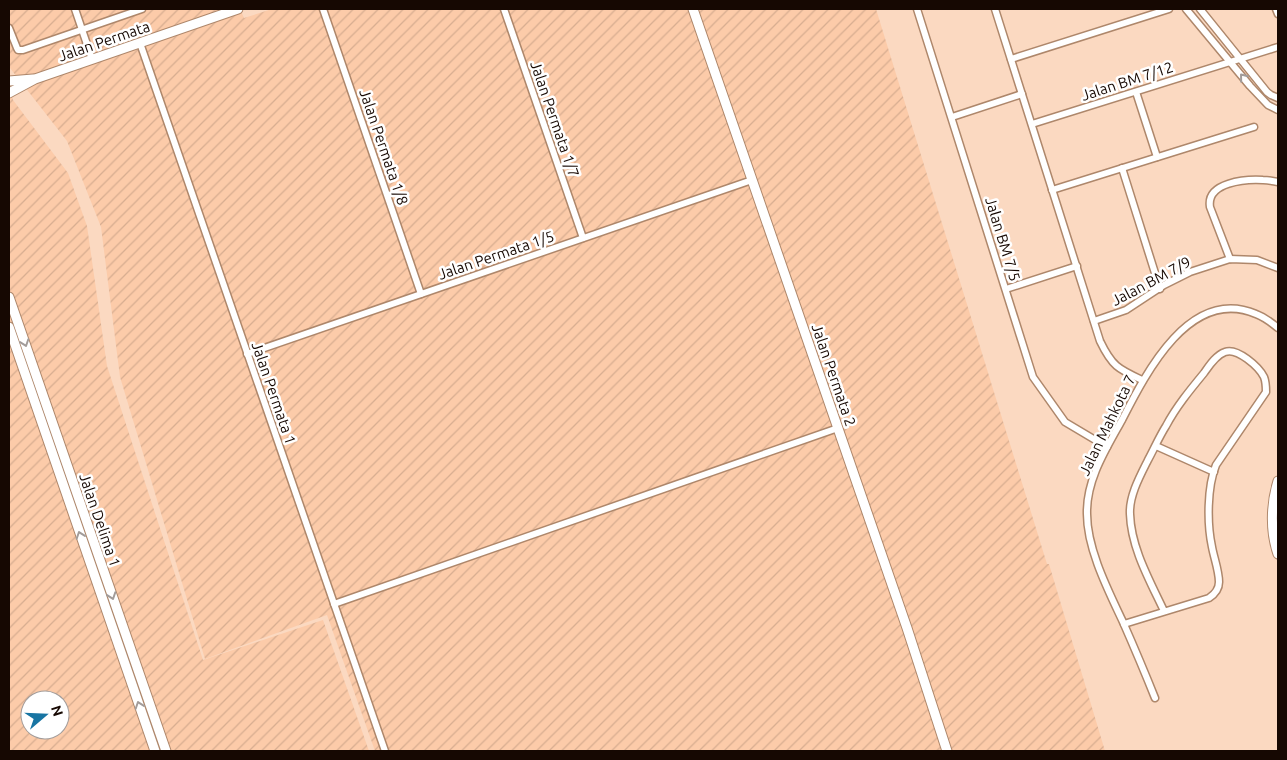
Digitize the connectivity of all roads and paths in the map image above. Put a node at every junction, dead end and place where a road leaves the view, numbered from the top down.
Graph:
1 (75, 9) edge
2 (142, 9) edge
3 (238, 9) edge
4 (323, 9) edge
5 (504, 9) edge
6 (693, 9) edge
7 (918, 9) edge
8 (995, 9) edge
9 (1169, 9) edge
10 (1186, 9) edge
11 (1200, 9) edge
12 (1276, 9) edge
13 (1278, 14) edge
14 (9, 28) edge
15 (82, 30) junction
16 (140, 43) junction
17 (1278, 47) edge
18 (1241, 58) junction
19 (92, 59) junction
20 (1011, 59) junction
21 (1230, 62) junction
22 (35, 79) junction
23 (9, 81) edge
24 (1136, 92) junction
25 (9, 93) edge
26 (1022, 94) junction
27 (1278, 98) edge
28 (1278, 110) edge
29 (952, 117) junction
30 (1032, 124) junction
31 (1254, 126) dead end
32 (1157, 157) junction
33 (1122, 168) junction
34 (752, 180) junction
35 (1278, 182) edge
36 (1052, 190) junction
37 (583, 238) junction
38 (1230, 259) junction
39 (1076, 266) junction
40 (1278, 268) edge
41 (1160, 288) junction
42 (1006, 289) junction
43 (421, 294) junction
44 (9, 296) edge
45 (1094, 322) junction
46 (9, 327) edge
47 (1278, 328) edge
48 (247, 354) junction
49 (1142, 380) junction
50 (838, 428) junction
51 (1156, 446) junction
52 (1107, 447) junction
53 (1214, 472) junction
54 (1278, 481) edge
55 (1278, 554) edge
56 (334, 604) junction
57 (1164, 611) junction
58 (1124, 624) junction
59 (1155, 698) dead end
60 (155, 751) edge
61 (166, 751) edge
62 (385, 751) edge
63 (948, 751) edge

1 - 15 street
2 - 15 street
3 - 16 street, Jalan Permata
4 - 43 street, Jalan Permata 1/8
5 - 37 street, Jalan Permata 1/7
6 - 34 street, Jalan Permata 2
7 - 29 street, Jalan BM 7/5
8 - 20 street
9 - 20 street
10 - 21 street
11 - 18 street
12 - 13 street
14 - 15 street
15 - 19 street
16 - 19 street, Jalan Permata
16 - 48 street, Jalan Permata 1
17 - 18 street, Jalan BM 7/12
18 - 21 street, Jalan BM 7/12
18 - 27 street
19 - 22 street, Jalan Permata
20 - 26 street
21 - 24 street, Jalan BM 7/12
28 -> 21 street
22 - 23 street, Jalan Permata
22 - 25 street, Jalan Permata
24 - 30 street, Jalan BM 7/12
24 - 32 street
26 - 29 street
26 - 30 street
29 - 42 street, Jalan BM 7/5
30 - 36 street
31 - 32 street
32 - 33 street
33 - 36 street
33 - 41 street
34 - 37 street, Jalan Permata 1/5
34 - 50 street, Jalan Permata 2
35 - 38 street
36 - 39 street
37 - 43 street, Jalan Permata 1/5
38 - 40 street, Jalan BM 7/9
38 - 41 street, Jalan BM 7/9
39 - 42 street
39 - 45 street
41 - 45 street, Jalan BM 7/9
42 - 52 street, Jalan BM 7/5
43 - 48 street, Jalan Permata 1/5
44 -> 61 street, Jalan Delima 1
45 - 49 street
60 -> 46 street, Jalan Delima 1
47 - 49 street, Jalan Mahkota 7
48 - 56 street, Jalan Permata 1
49 - 52 street, Jalan Mahkota 7
50 - 56 street
50 - 63 street, Jalan Permata 2
51 - 53 street
51 - 53 street
51 - 57 street
52 - 58 street, Jalan Mahkota 7
53 - 57 street
54 - 55 street
56 - 62 street, Jalan Permata 1
57 - 58 street
58 - 59 street, Jalan Mahkota 7

